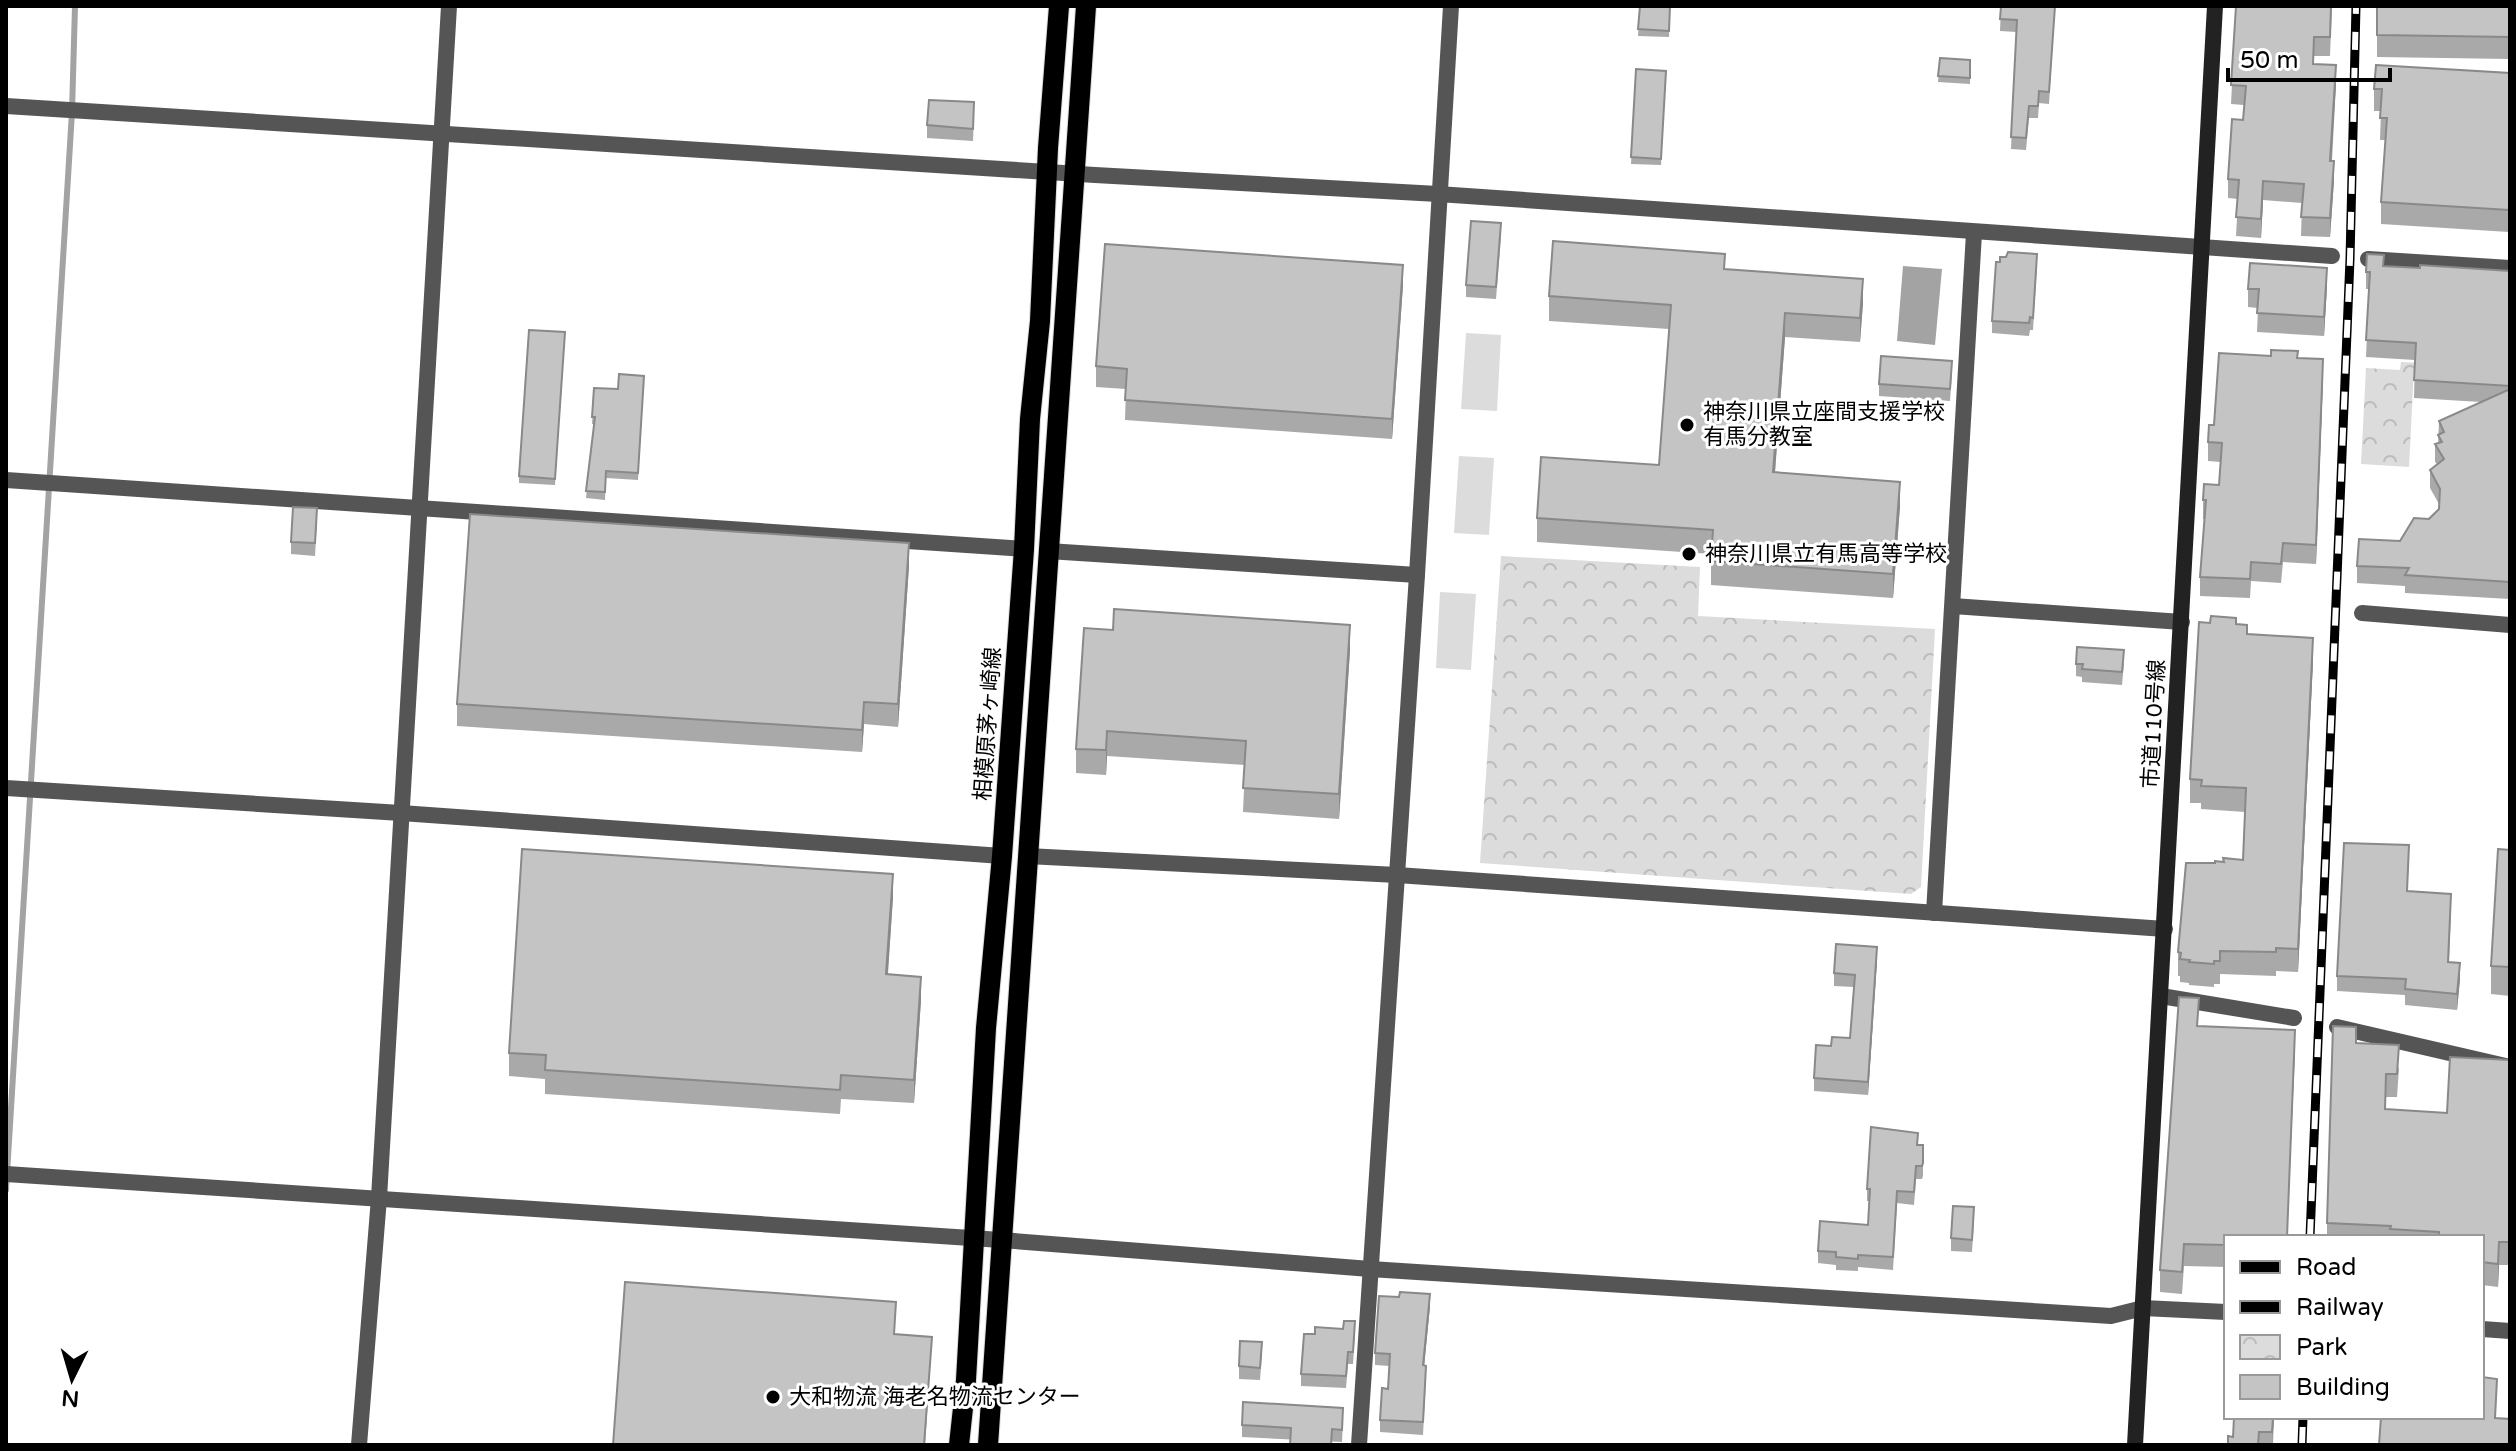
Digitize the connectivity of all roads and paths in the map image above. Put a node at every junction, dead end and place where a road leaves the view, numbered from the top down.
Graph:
1 (449, 6) edge
2 (1059, 6) edge
3 (1086, 6) edge
4 (1451, 6) edge
5 (2215, 6) edge
6 (6, 106) edge
7 (441, 134) junction
8 (1048, 172) junction
9 (1075, 174) junction
10 (1438, 194) junction
11 (1974, 233) junction
12 (2203, 248) junction
13 (2332, 256) dead end
14 (2368, 259) edge
15 (2510, 268) edge
16 (6, 480) edge
17 (419, 508) junction
18 (1024, 549) junction
19 (1048, 551) junction
20 (1417, 575) junction
21 (1953, 606) junction
22 (2362, 613) dead end
23 (2182, 622) junction
24 (2510, 625) edge
25 (6, 788) edge
26 (401, 813) junction
27 (1002, 856) junction
28 (1027, 856) junction
29 (1397, 875) junction
30 (1934, 913) junction
31 (2165, 929) junction
32 (2161, 996) junction
33 (2294, 1018) dead end
34 (2337, 1027) edge
35 (2510, 1067) edge
36 (9, 1174) edge
37 (379, 1198) junction
38 (974, 1239) junction
39 (1001, 1240) junction
40 (1370, 1269) junction
41 (2143, 1308) junction
42 (2224, 1312) edge
43 (2484, 1329) edge
44 (2510, 1331) edge
45 (359, 1445) edge
46 (959, 1445) edge
47 (988, 1445) edge
48 (1359, 1445) edge
49 (2135, 1445) edge

1 - 7 street
2 - 8 main road, 相模原茅ヶ崎線
3 - 9 main road
4 - 10 street
5 - 12 street, 市道110号線
6 - 7 street
7 - 8 street
7 - 17 street
8 - 9 street
8 - 18 main road, 相模原茅ヶ崎線
9 - 10 street
9 - 19 main road
10 - 11 street
10 - 20 street
11 - 12 street
11 - 21 street
12 - 13 street
12 - 23 street, 市道110号線
14 - 15 street
16 - 17 street
17 - 18 street
17 - 26 street
18 - 27 main road, 相模原茅ヶ崎線
19 - 20 street
19 - 28 main road
20 - 29 street
21 - 23 street
21 - 30 street
22 - 24 street
23 - 31 street, 市道110号線
25 - 26 street
26 - 27 street
26 - 37 street
27 - 38 main road, 相模原茅ヶ崎線
28 - 29 street
28 - 39 main road
29 - 30 street
29 - 40 street
30 - 31 street
31 - 32 street, 市道110号線
32 - 33 street
32 - 41 street, 市道110号線
34 - 35 street
36 - 37 street
37 - 38 street
37 - 45 street
38 - 39 street
38 - 46 main road, 相模原茅ヶ崎線
39 - 40 street
39 - 47 main road
40 - 41 street
40 - 48 street
41 - 42 street
41 - 49 street, 市道110号線
43 - 44 street

